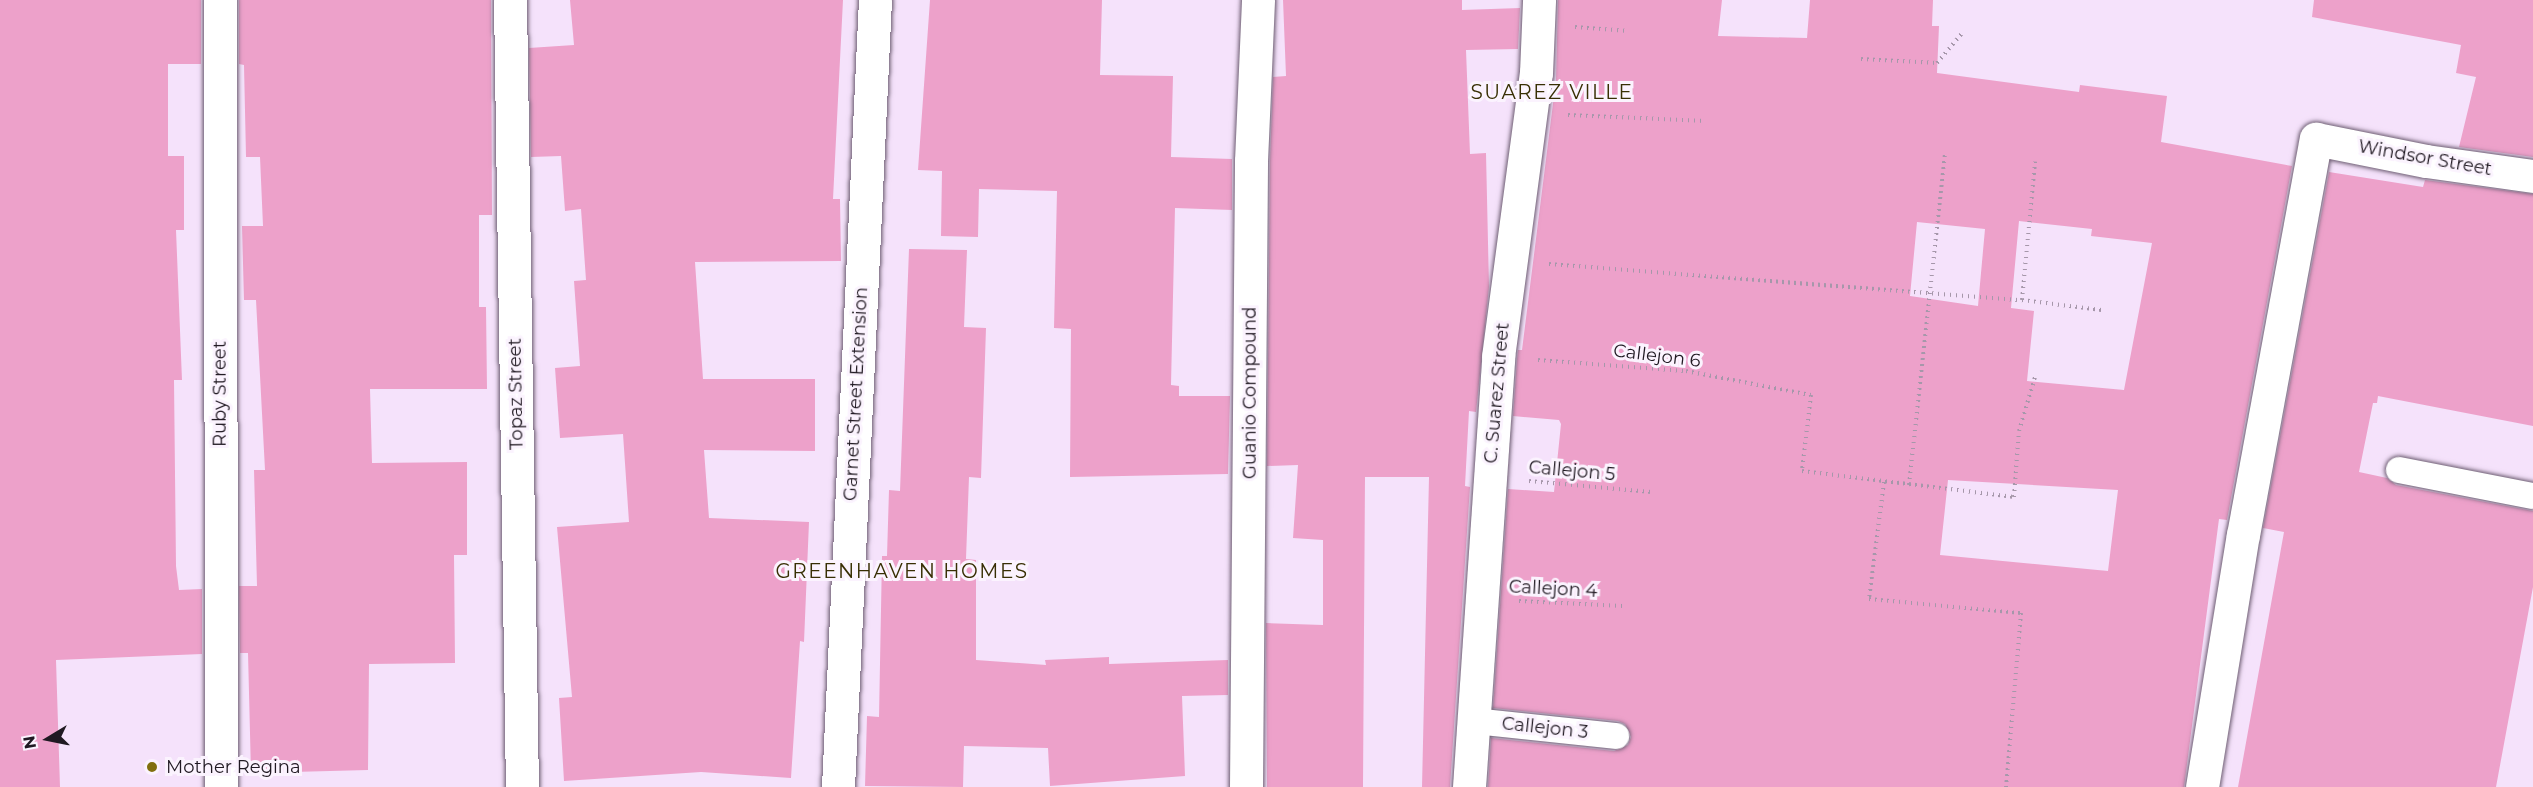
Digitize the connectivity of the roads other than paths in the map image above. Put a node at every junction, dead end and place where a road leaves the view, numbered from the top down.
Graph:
1 (220, 0) edge
2 (510, 0) edge
3 (875, 0) edge
4 (1258, 0) edge
5 (1539, 13) edge
6 (2533, 176) edge
7 (2399, 470) dead end
8 (2533, 496) edge
9 (1474, 721) junction
10 (1616, 736) dead end
11 (220, 787) edge
12 (522, 787) edge
13 (838, 787) edge
14 (1246, 787) edge
15 (1469, 787) edge
16 (2202, 787) edge

1 - 11 street, Ruby Street
2 - 12 street, Topaz Street
3 - 13 street, Garnet Street Extension
4 - 14 street, Guanio Compound
5 - 9 street, C. Suarez Street
6 - 16 street, Windsor Street
7 - 8 lane
9 - 10 lane, Callejon 3
9 - 15 street, C. Suarez Street

